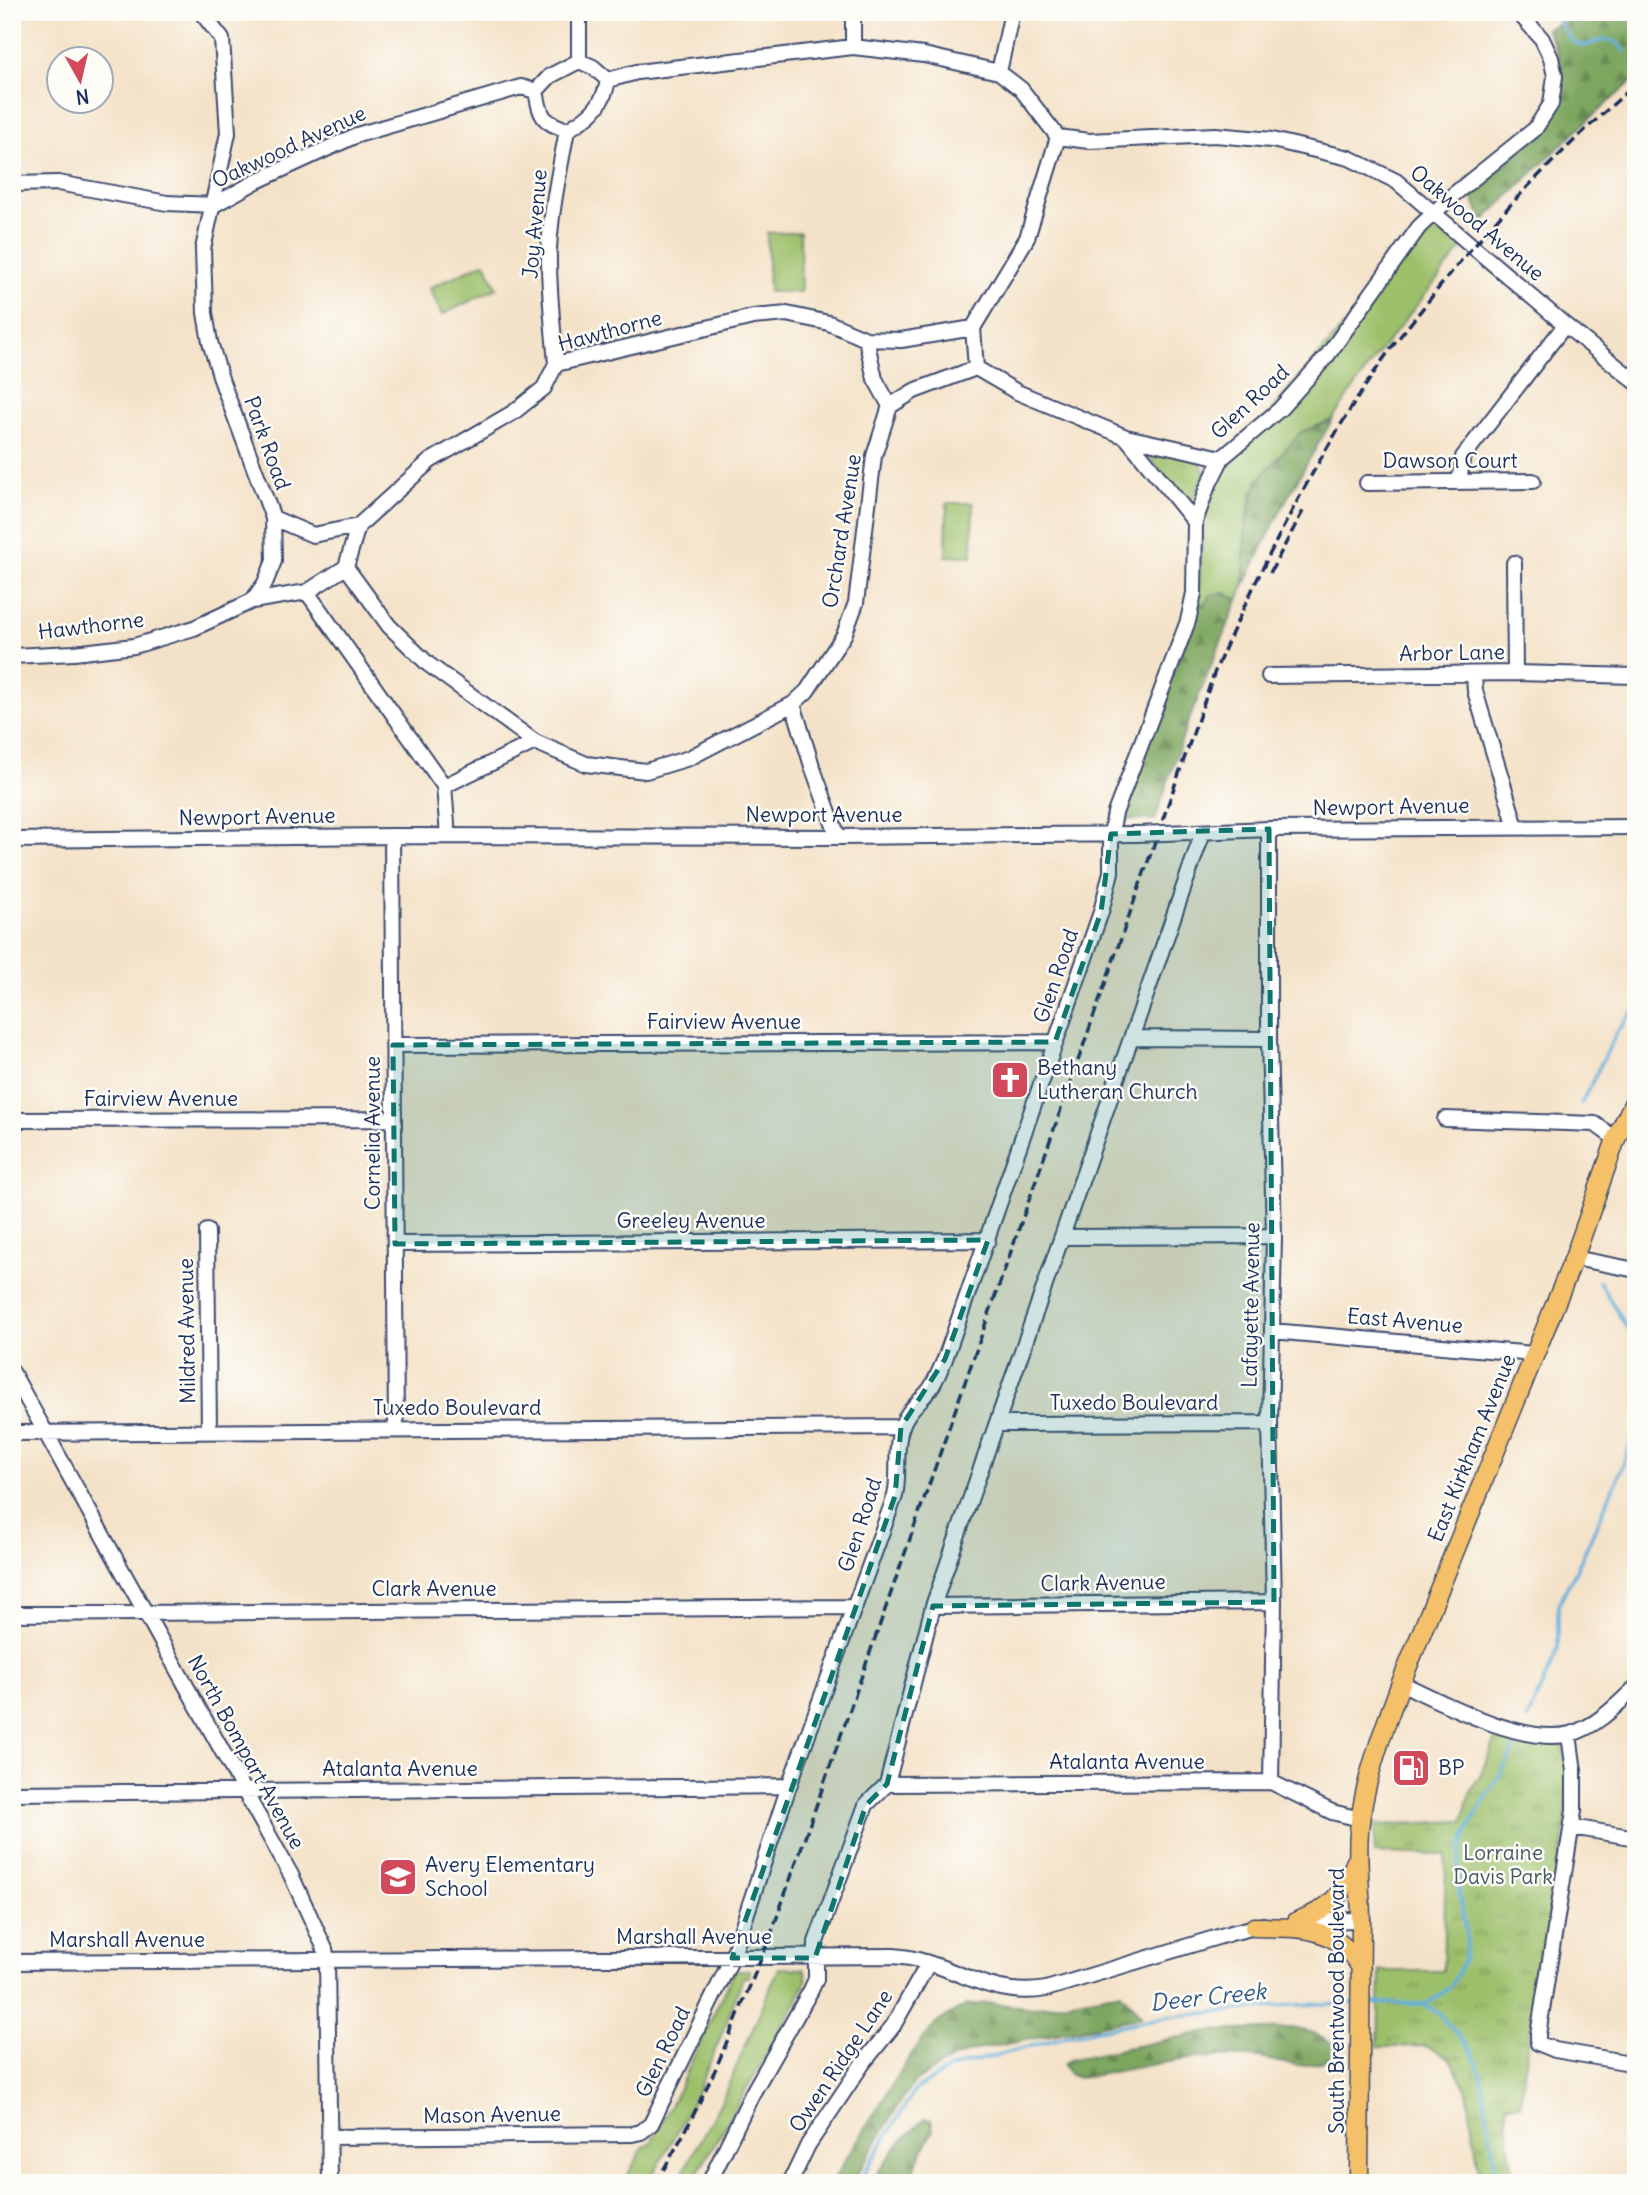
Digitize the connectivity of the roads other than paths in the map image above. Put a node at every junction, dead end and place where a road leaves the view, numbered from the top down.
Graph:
1 (201, 12) edge
2 (579, 12) edge
3 (853, 12) edge
4 (1012, 12) edge
5 (1518, 12) edge
6 (853, 47) junction
7 (579, 61) junction
8 (999, 72) junction
9 (608, 80) junction
10 (536, 91) junction
11 (567, 130) junction
12 (1058, 137) junction
13 (12, 184) edge
14 (214, 205) junction
15 (1433, 213) junction
16 (1565, 325) junction
17 (972, 328) junction
18 (866, 339) junction
19 (556, 364) junction
20 (976, 368) junction
21 (1636, 382) edge
22 (890, 406) junction
23 (1126, 437) junction
24 (1222, 458) junction
25 (1533, 481) dead end
26 (1459, 482) junction
27 (1367, 483) dead end
28 (273, 519) junction
29 (1195, 522) junction
30 (358, 526) junction
31 (1514, 563) dead end
32 (346, 567) junction
33 (307, 592) junction
34 (252, 601) junction
35 (12, 656) edge
36 (1515, 673) junction
37 (1474, 674) junction
38 (1269, 676) dead end
39 (1636, 676) edge
40 (793, 704) junction
41 (535, 742) junction
42 (444, 786) junction
43 (1516, 827) junction
44 (1636, 827) edge
45 (1269, 829) junction
46 (1197, 832) junction
47 (1111, 834) junction
48 (392, 836) junction
49 (448, 836) junction
50 (838, 837) junction
51 (12, 840) edge
52 (1131, 1038) junction
53 (1269, 1039) junction
54 (1055, 1042) junction
55 (393, 1045) junction
56 (1636, 1098) edge
57 (393, 1119) junction
58 (1445, 1119) dead end
59 (12, 1120) edge
60 (1616, 1139) junction
61 (207, 1231) dead end
62 (1274, 1236) junction
63 (1062, 1237) junction
64 (988, 1240) junction
65 (395, 1244) junction
66 (1574, 1258) junction
67 (1636, 1270) edge
68 (1272, 1331) junction
69 (1534, 1354) junction
70 (12, 1373) edge
71 (1270, 1423) junction
72 (998, 1424) junction
73 (901, 1427) junction
74 (396, 1429) junction
75 (209, 1431) junction
76 (12, 1433) edge
77 (47, 1433) junction
78 (1274, 1602) junction
79 (933, 1606) junction
80 (855, 1607) junction
81 (145, 1613) junction
82 (12, 1614) edge
83 (1401, 1683) junction
84 (1636, 1688) edge
85 (1569, 1735) junction
86 (1271, 1782) junction
87 (887, 1784) junction
88 (789, 1787) junction
89 (244, 1791) junction
90 (12, 1793) edge
91 (1360, 1819) junction
92 (1572, 1827) junction
93 (1636, 1838) edge
94 (1359, 1854) junction
95 (1361, 1920) junction
96 (1297, 1921) junction
97 (1254, 1927) junction
98 (732, 1958) junction
99 (815, 1958) junction
100 (327, 1960) junction
101 (12, 1962) edge
102 (928, 1964) junction
103 (1360, 1974) junction
104 (1636, 2064) edge
105 (651, 2124) joint
106 (329, 2137) junction
107 (330, 2183) edge
108 (709, 2183) edge
109 (790, 2183) edge
110 (1359, 2183) edge

1 - 14 street, Park Road
2 - 7 street
3 - 6 street
4 - 8 street
5 - 15 street, Glen Road
6 - 8 street
6 - 9 street
7 - 9 street
7 - 10 street
8 - 12 street
9 - 11 street
10 - 11 street
10 - 14 street, Oakwood Avenue
11 - 19 street, Joy Avenue
12 - 15 street, Oakwood Avenue
12 - 17 street
13 - 14 street, Oakwood Avenue
14 - 28 street, Park Road
15 - 16 street, Oakwood Avenue
15 - 24 street, Glen Road
16 - 21 street, Oakwood Avenue
16 - 26 street
17 - 18 street, Hawthorne
17 - 20 street
18 - 19 street, Hawthorne
18 - 22 street
19 - 30 street, Hawthorne
20 - 22 street
20 - 23 street
22 - 40 street, Orchard Avenue
23 - 24 street
23 - 29 street
24 - 29 street, Glen Road
25 - 26 street, Dawson Court
26 - 27 street, Dawson Court
28 - 30 street
28 - 34 street, Park Road
29 - 47 street, Glen Road
30 - 32 street
31 - 36 street
32 - 33 street
32 - 41 street
33 - 34 street
33 - 42 street
34 - 35 street, Hawthorne
36 - 37 street, Arbor Lane
36 - 39 street, Arbor Lane
37 - 38 street, Arbor Lane
37 - 43 street
40 - 41 street
40 - 50 street
41 - 42 street
42 - 49 street
43 - 44 street, Newport Avenue
43 - 45 street, Newport Avenue
45 - 46 street, Newport Avenue
45 - 53 street, Lafayette Avenue
46 - 47 street, Newport Avenue, bridge
46 - 52 street
47 - 50 street, Newport Avenue
47 - 54 street, Glen Road
48 - 49 street, Newport Avenue
48 - 51 street, Newport Avenue
48 - 55 street, Cornelia Avenue
49 - 50 street, Newport Avenue
52 - 53 street
52 - 63 street
53 - 62 street, Lafayette Avenue
54 - 55 street, Fairview Avenue
54 - 64 street, Glen Road
55 - 57 street, Cornelia Avenue
56 - 60 main road, East Kirkham Avenue
57 - 59 street, Fairview Avenue
57 - 65 street, Cornelia Avenue
58 - 60 street
60 - 66 main road, East Kirkham Avenue
61 - 75 street, Mildred Avenue
62 - 63 street
62 - 68 street, Lafayette Avenue
63 - 72 street
64 - 65 street, Greeley Avenue
64 - 73 street, Glen Road
65 - 74 street, Cornelia Avenue
66 - 67 street
66 - 69 main road, East Kirkham Avenue
68 - 69 street, East Avenue
68 - 71 street, Lafayette Avenue
69 - 83 main road, East Kirkham Avenue
70 - 77 street, North Bompart Avenue
71 - 72 street, Tuxedo Boulevard
71 - 78 street, Lafayette Avenue
72 - 79 street
73 - 74 street, Tuxedo Boulevard
73 - 80 street, Glen Road
74 - 75 street, Tuxedo Boulevard
75 - 77 street, Tuxedo Boulevard
76 - 77 street, Tuxedo Boulevard
77 - 81 street, North Bompart Avenue
78 - 79 street, Clark Avenue
78 - 86 street, Lafayette Avenue
79 - 87 street
80 - 81 street, Clark Avenue
80 - 88 street, Glen Road
81 - 82 street, Clark Avenue
81 - 89 street, North Bompart Avenue
83 - 85 street
83 - 91 main road, East Kirkham Avenue
84 - 85 street
85 - 92 street
86 - 87 street, Atalanta Avenue
86 - 91 street, Atalanta Avenue
87 - 99 street
88 - 89 street, Atalanta Avenue
88 - 98 street, Glen Road
89 - 90 street, Atalanta Avenue
89 - 100 street, North Bompart Avenue
91 - 94 main road, South Brentwood Boulevard
92 - 93 street
92 - 104 street
94 - 95 main road, South Brentwood Boulevard
94 - 96 main road
95 - 96 street, Marshall Avenue
95 - 103 main road, South Brentwood Boulevard
96 - 97 street, Marshall Avenue
97 - 102 street, Marshall Avenue
97 - 103 main road
98 - 99 street, Marshall Avenue
98 - 100 street, Marshall Avenue
98 - 105 street, Glen Road
99 - 102 street, Marshall Avenue
99 - 108 street
100 - 101 street, Marshall Avenue
100 - 106 street, North Bompart Avenue
102 - 109 street, Owen Ridge Lane
103 - 110 main road, South Brentwood Boulevard
105 - 106 street, Mason Avenue
106 - 107 street, North Bompart Avenue

